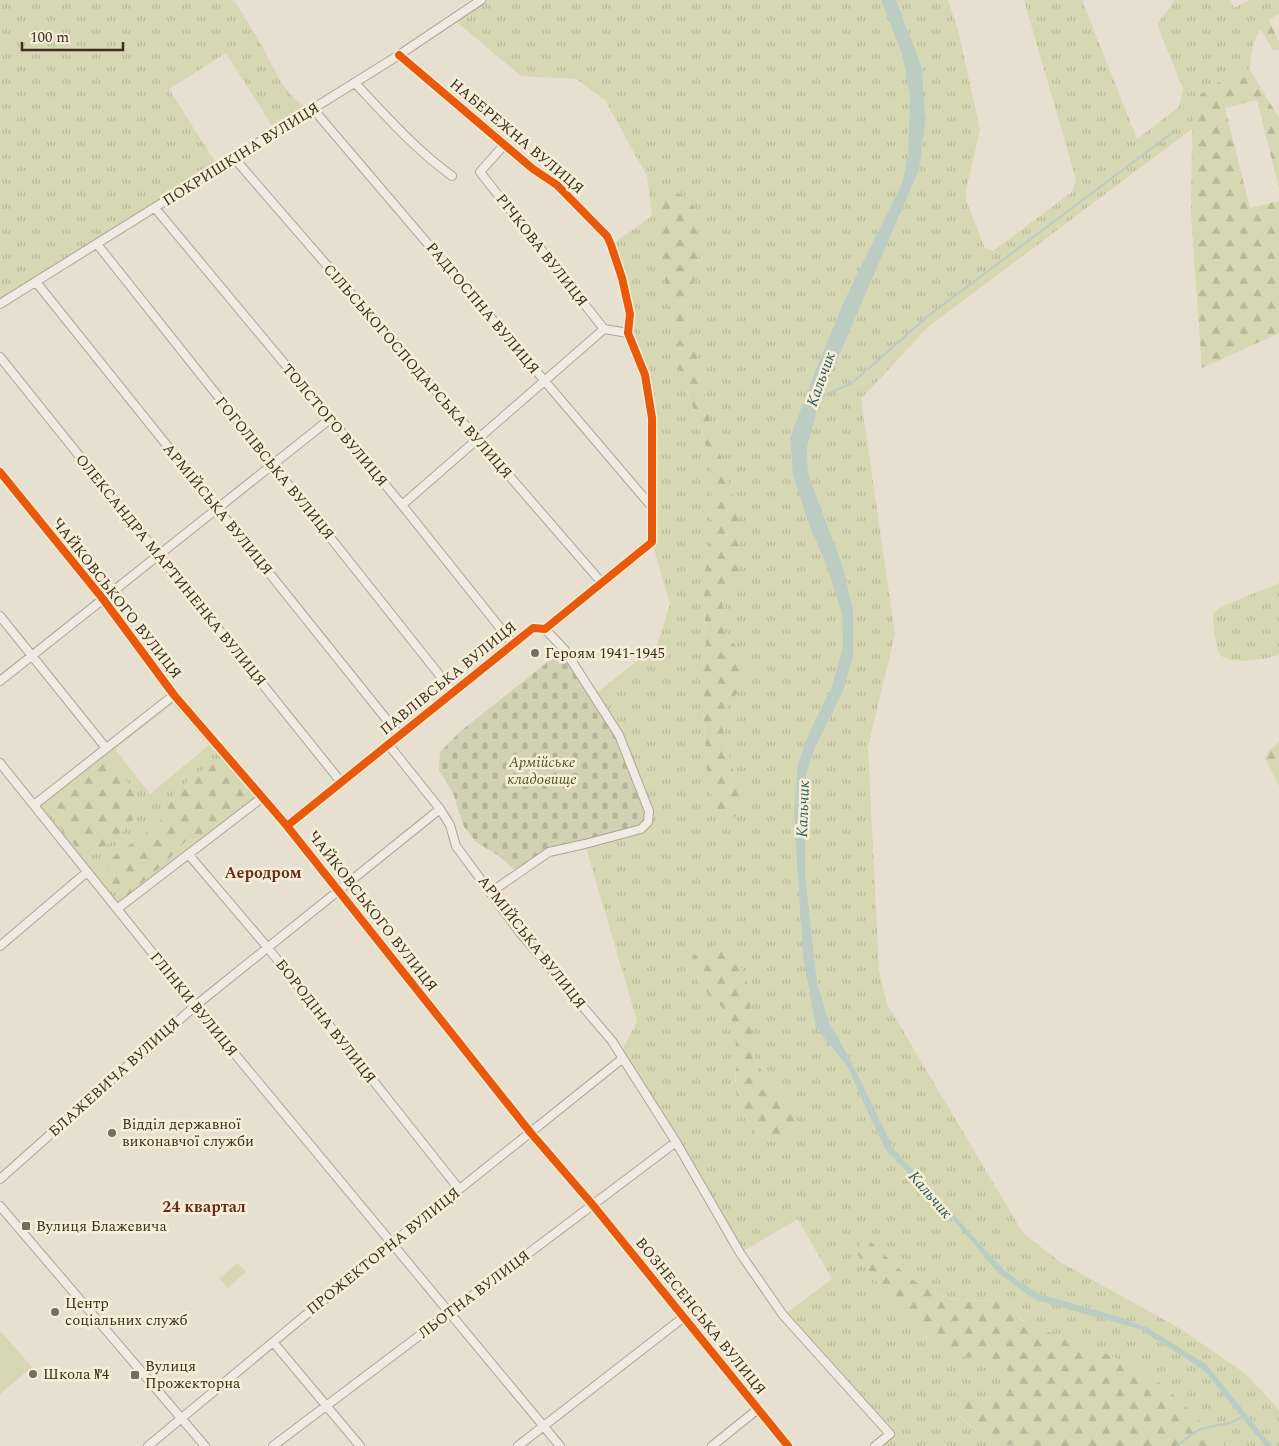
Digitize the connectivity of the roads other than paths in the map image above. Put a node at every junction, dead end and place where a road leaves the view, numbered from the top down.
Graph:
1 (481, 0) edge
2 (400, 54) junction
3 (355, 82) junction
4 (313, 109) junction
5 (504, 145) junction
6 (234, 158) junction
7 (452, 176) dead end
8 (155, 208) junction
9 (97, 244) junction
10 (36, 282) junction
11 (0, 304) edge
12 (604, 329) junction
13 (628, 333) junction
14 (0, 357) edge
15 (545, 381) junction
16 (330, 419) junction
17 (477, 439) junction
18 (273, 464) junction
19 (0, 472) edge
20 (402, 505) junction
21 (652, 507) junction
22 (218, 509) junction
23 (159, 555) junction
24 (602, 584) junction
25 (103, 599) junction
26 (0, 616) edge
27 (545, 630) junction
28 (513, 644) junction
29 (32, 656) junction
30 (0, 681) edge
31 (453, 692) junction
32 (174, 695) junction
33 (399, 735) junction
34 (388, 744) junction
35 (106, 748) junction
36 (0, 763) edge
37 (341, 782) junction
38 (263, 797) junction
39 (34, 805) junction
40 (440, 809) junction
41 (287, 826) junction
42 (189, 855) junction
43 (87, 872) junction
44 (339, 891) junction
45 (491, 892) junction
46 (118, 910) junction
47 (0, 946) edge
48 (268, 948) junction
49 (195, 1006) junction
50 (622, 1059) junction
51 (530, 1132) junction
52 (676, 1142) junction
53 (0, 1179) edge
54 (459, 1189) junction
55 (592, 1204) junction
56 (0, 1206) edge
57 (391, 1244) junction
58 (449, 1313) junction
59 (684, 1318) junction
60 (273, 1342) junction
61 (326, 1406) junction
62 (758, 1409) junction
63 (182, 1418) junction
64 (544, 1426) junction
65 (148, 1446) edge
66 (205, 1446) edge
67 (273, 1446) edge
68 (360, 1446) edge
69 (518, 1446) edge
70 (560, 1446) edge
71 (712, 1446) edge
72 (788, 1446) edge
73 (875, 1446) edge

1 - 2 street, ПОКРИШКІНА ВУЛИЦЯ
2 - 3 street, ПОКРИШКІНА ВУЛИЦЯ
2 - 5 street, НАБЕРЕЖНА ВУЛИЦЯ
3 - 4 street, ПОКРИШКІНА ВУЛИЦЯ
3 - 7 street
4 - 6 street, ПОКРИШКІНА ВУЛИЦЯ
4 - 15 street, РАДГОСПНА ВУЛИЦЯ
5 - 12 street, РІЧКОВА ВУЛИЦЯ
5 - 13 street, НАБЕРЕЖНА ВУЛИЦЯ
6 - 8 street, ПОКРИШКІНА ВУЛИЦЯ
6 - 17 street, СІЛЬСЬКОГОСПОДАРСЬКА ВУЛИЦЯ
8 - 9 street, ПОКРИШКІНА ВУЛИЦЯ
8 - 16 street, ТОЛСТОГО ВУЛИЦЯ
9 - 10 street, ПОКРИШКІНА ВУЛИЦЯ
9 - 18 street, ГОГОЛІВСЬКА ВУЛИЦЯ
10 - 11 street, ПОКРИШКІНА ВУЛИЦЯ
10 - 22 street, АРМІЙСЬКА ВУЛИЦЯ
12 - 13 street
12 - 15 street
13 - 21 street, НАБЕРЕЖНА ВУЛИЦЯ
14 - 23 street, ОЛЕКСАНДРА МАРТИНЕНКА ВУЛИЦЯ
15 - 17 street
15 - 21 street, РАДГОСПНА ВУЛИЦЯ
16 - 18 street
16 - 20 street, ТОЛСТОГО ВУЛИЦЯ
17 - 20 street
17 - 24 street, СІЛЬСЬКОГОСПОДАРСЬКА ВУЛИЦЯ
18 - 22 street
18 - 31 street, ГОГОЛІВСЬКА ВУЛИЦЯ
19 - 25 street, ЧАЙКОВСЬКОГО ВУЛИЦЯ
20 - 28 street, ТОЛСТОГО ВУЛИЦЯ
21 - 24 street, ПАВЛІВСЬКА ВУЛИЦЯ
22 - 23 street
22 - 33 street, АРМІЙСЬКА ВУЛИЦЯ
23 - 25 street
23 - 37 street, ОЛЕКСАНДРА МАРТИНЕНКА ВУЛИЦЯ
24 - 27 street, ПАВЛІВСЬКА ВУЛИЦЯ
25 - 29 street
25 - 32 street, ЧАЙКОВСЬКОГО ВУЛИЦЯ
26 - 29 street
27 - 28 street, ПАВЛІВСЬКА ВУЛИЦЯ
27 - 45 street
28 - 31 street, ПАВЛІВСЬКА ВУЛИЦЯ
29 - 30 street
29 - 35 street
31 - 33 street, ПАВЛІВСЬКА ВУЛИЦЯ
32 - 35 street
32 - 38 street, ЧАЙКОВСЬКОГО ВУЛИЦЯ
33 - 34 street, ПАВЛІВСЬКА ВУЛИЦЯ
34 - 37 street, ПАВЛІВСЬКА ВУЛИЦЯ
34 - 40 street, АРМІЙСЬКА ВУЛИЦЯ
35 - 39 street
36 - 39 street, ГЛІНКИ ВУЛИЦЯ
37 - 41 street, ПАВЛІВСЬКА ВУЛИЦЯ
38 - 41 street, ЧАЙКОВСЬКОГО ВУЛИЦЯ
38 - 42 street
39 - 43 street, ГЛІНКИ ВУЛИЦЯ
40 - 44 street, БЛАЖЕВИЧА ВУЛИЦЯ
40 - 45 street, АРМІЙСЬКА ВУЛИЦЯ
41 - 44 street, ЧАЙКОВСЬКОГО ВУЛИЦЯ
42 - 46 street
42 - 48 street, БОРОДІНА ВУЛИЦЯ
43 - 46 street, ГЛІНКИ ВУЛИЦЯ
43 - 47 street
44 - 48 street, БЛАЖЕВИЧА ВУЛИЦЯ
44 - 51 street, ЧАЙКОВСЬКОГО ВУЛИЦЯ
45 - 50 street, АРМІЙСЬКА ВУЛИЦЯ
46 - 49 street, ГЛІНКИ ВУЛИЦЯ
48 - 49 street, БЛАЖЕВИЧА ВУЛИЦЯ
48 - 54 street, БОРОДІНА ВУЛИЦЯ
49 - 53 street, БЛАЖЕВИЧА ВУЛИЦЯ
49 - 57 street, ГЛІНКИ ВУЛИЦЯ
50 - 51 street, ПРОЖЕКТОРНА ВУЛИЦЯ
50 - 52 street, АРМІЙСЬКА ВУЛИЦЯ
51 - 54 street, ПРОЖЕКТОРНА ВУЛИЦЯ
51 - 55 street, ЧАЙКОВСЬКОГО ВУЛИЦЯ
52 - 55 street, ЛЬОТНА ВУЛИЦЯ
52 - 73 street
54 - 57 street, ПРОЖЕКТОРНА ВУЛИЦЯ
55 - 58 street, ЛЬОТНА ВУЛИЦЯ
55 - 59 street, ВОЗНЕСЕНСЬКА ВУЛИЦЯ
56 - 63 street
57 - 58 street, ГЛІНКИ ВУЛИЦЯ
57 - 60 street, ПРОЖЕКТОРНА ВУЛИЦЯ
58 - 61 street, ЛЬОТНА ВУЛИЦЯ
58 - 64 street, ГЛІНКИ ВУЛИЦЯ
59 - 62 street, ВОЗНЕСЕНСЬКА ВУЛИЦЯ
59 - 64 street
60 - 61 street
60 - 63 street, ПРОЖЕКТОРНА ВУЛИЦЯ
61 - 67 street, ЛЬОТНА ВУЛИЦЯ
61 - 68 street
62 - 71 street
62 - 72 street, ВОЗНЕСЕНСЬКА ВУЛИЦЯ
63 - 65 street, ПРОЖЕКТОРНА ВУЛИЦЯ
63 - 66 street
64 - 69 street
64 - 70 street, ГЛІНКИ ВУЛИЦЯ

